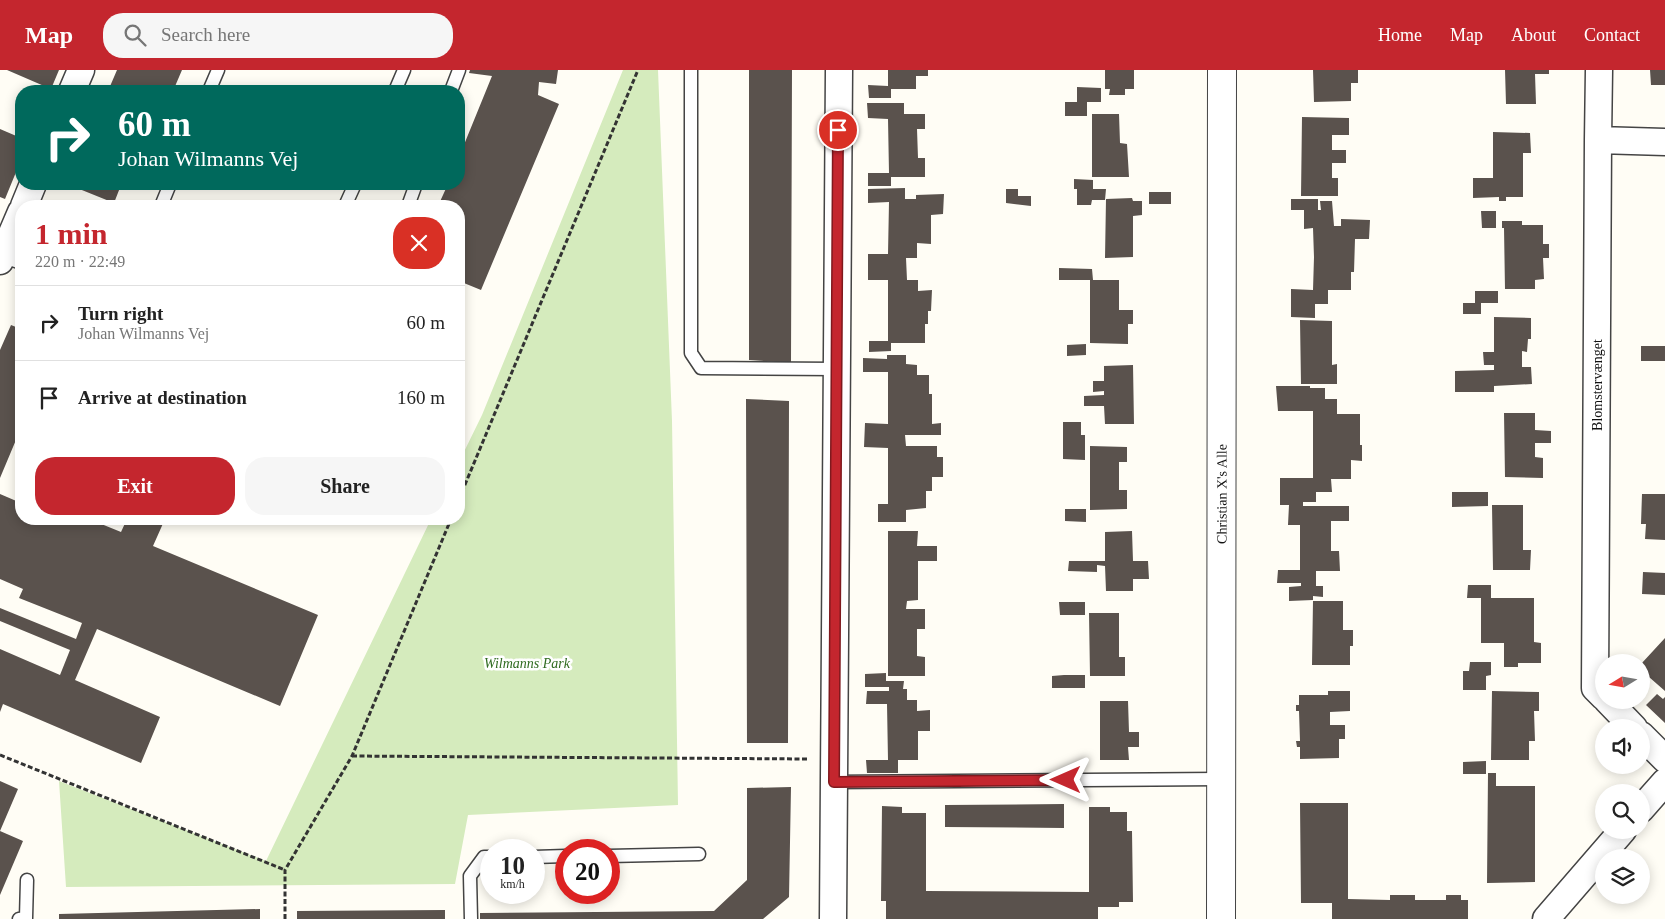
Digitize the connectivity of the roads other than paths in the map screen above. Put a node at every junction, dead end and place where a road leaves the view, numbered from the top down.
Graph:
1 (81, 70) edge
2 (218, 70) edge
3 (404, 70) edge
4 (459, 70) edge
5 (692, 70) edge
6 (839, 70) edge
7 (1222, 70) edge
8 (1600, 70) edge
9 (75, 85) edge
10 (212, 85) edge
11 (398, 85) edge
12 (453, 85) edge
13 (1598, 140) junction
14 (1665, 142) edge
15 (15, 234) edge
16 (8, 260) edge
17 (837, 369) junction
18 (1595, 654) edge
19 (1616, 709) edge
20 (1625, 719) edge
21 (1650, 744) edge
22 (1665, 759) edge
23 (834, 771) junction
24 (1221, 779) junction
25 (1665, 782) edge
26 (1650, 799) edge
27 (1615, 839) edge
28 (699, 854) dead end
29 (620, 856) edge
30 (480, 862) edge
31 (27, 880) dead end
32 (19, 919) edge
33 (471, 919) edge
34 (833, 919) edge
35 (1221, 919) edge
36 (1546, 919) edge

1 - 9 street
2 - 10 lane
3 - 11 lane
4 - 12 lane
5 - 17 lane
6 - 17 street
7 - 24 street, Christian X's Alle
8 - 13 street, Blomstervænget
13 - 14 street
13 - 18 street, Blomstervænget
15 - 16 street
17 - 23 street
19 - 20 street
21 - 22 street
23 - 24 lane
23 - 34 street
24 - 35 street, Christian X's Alle
25 - 26 street
27 - 36 street
28 - 29 lane
30 - 33 lane
31 - 32 lane

